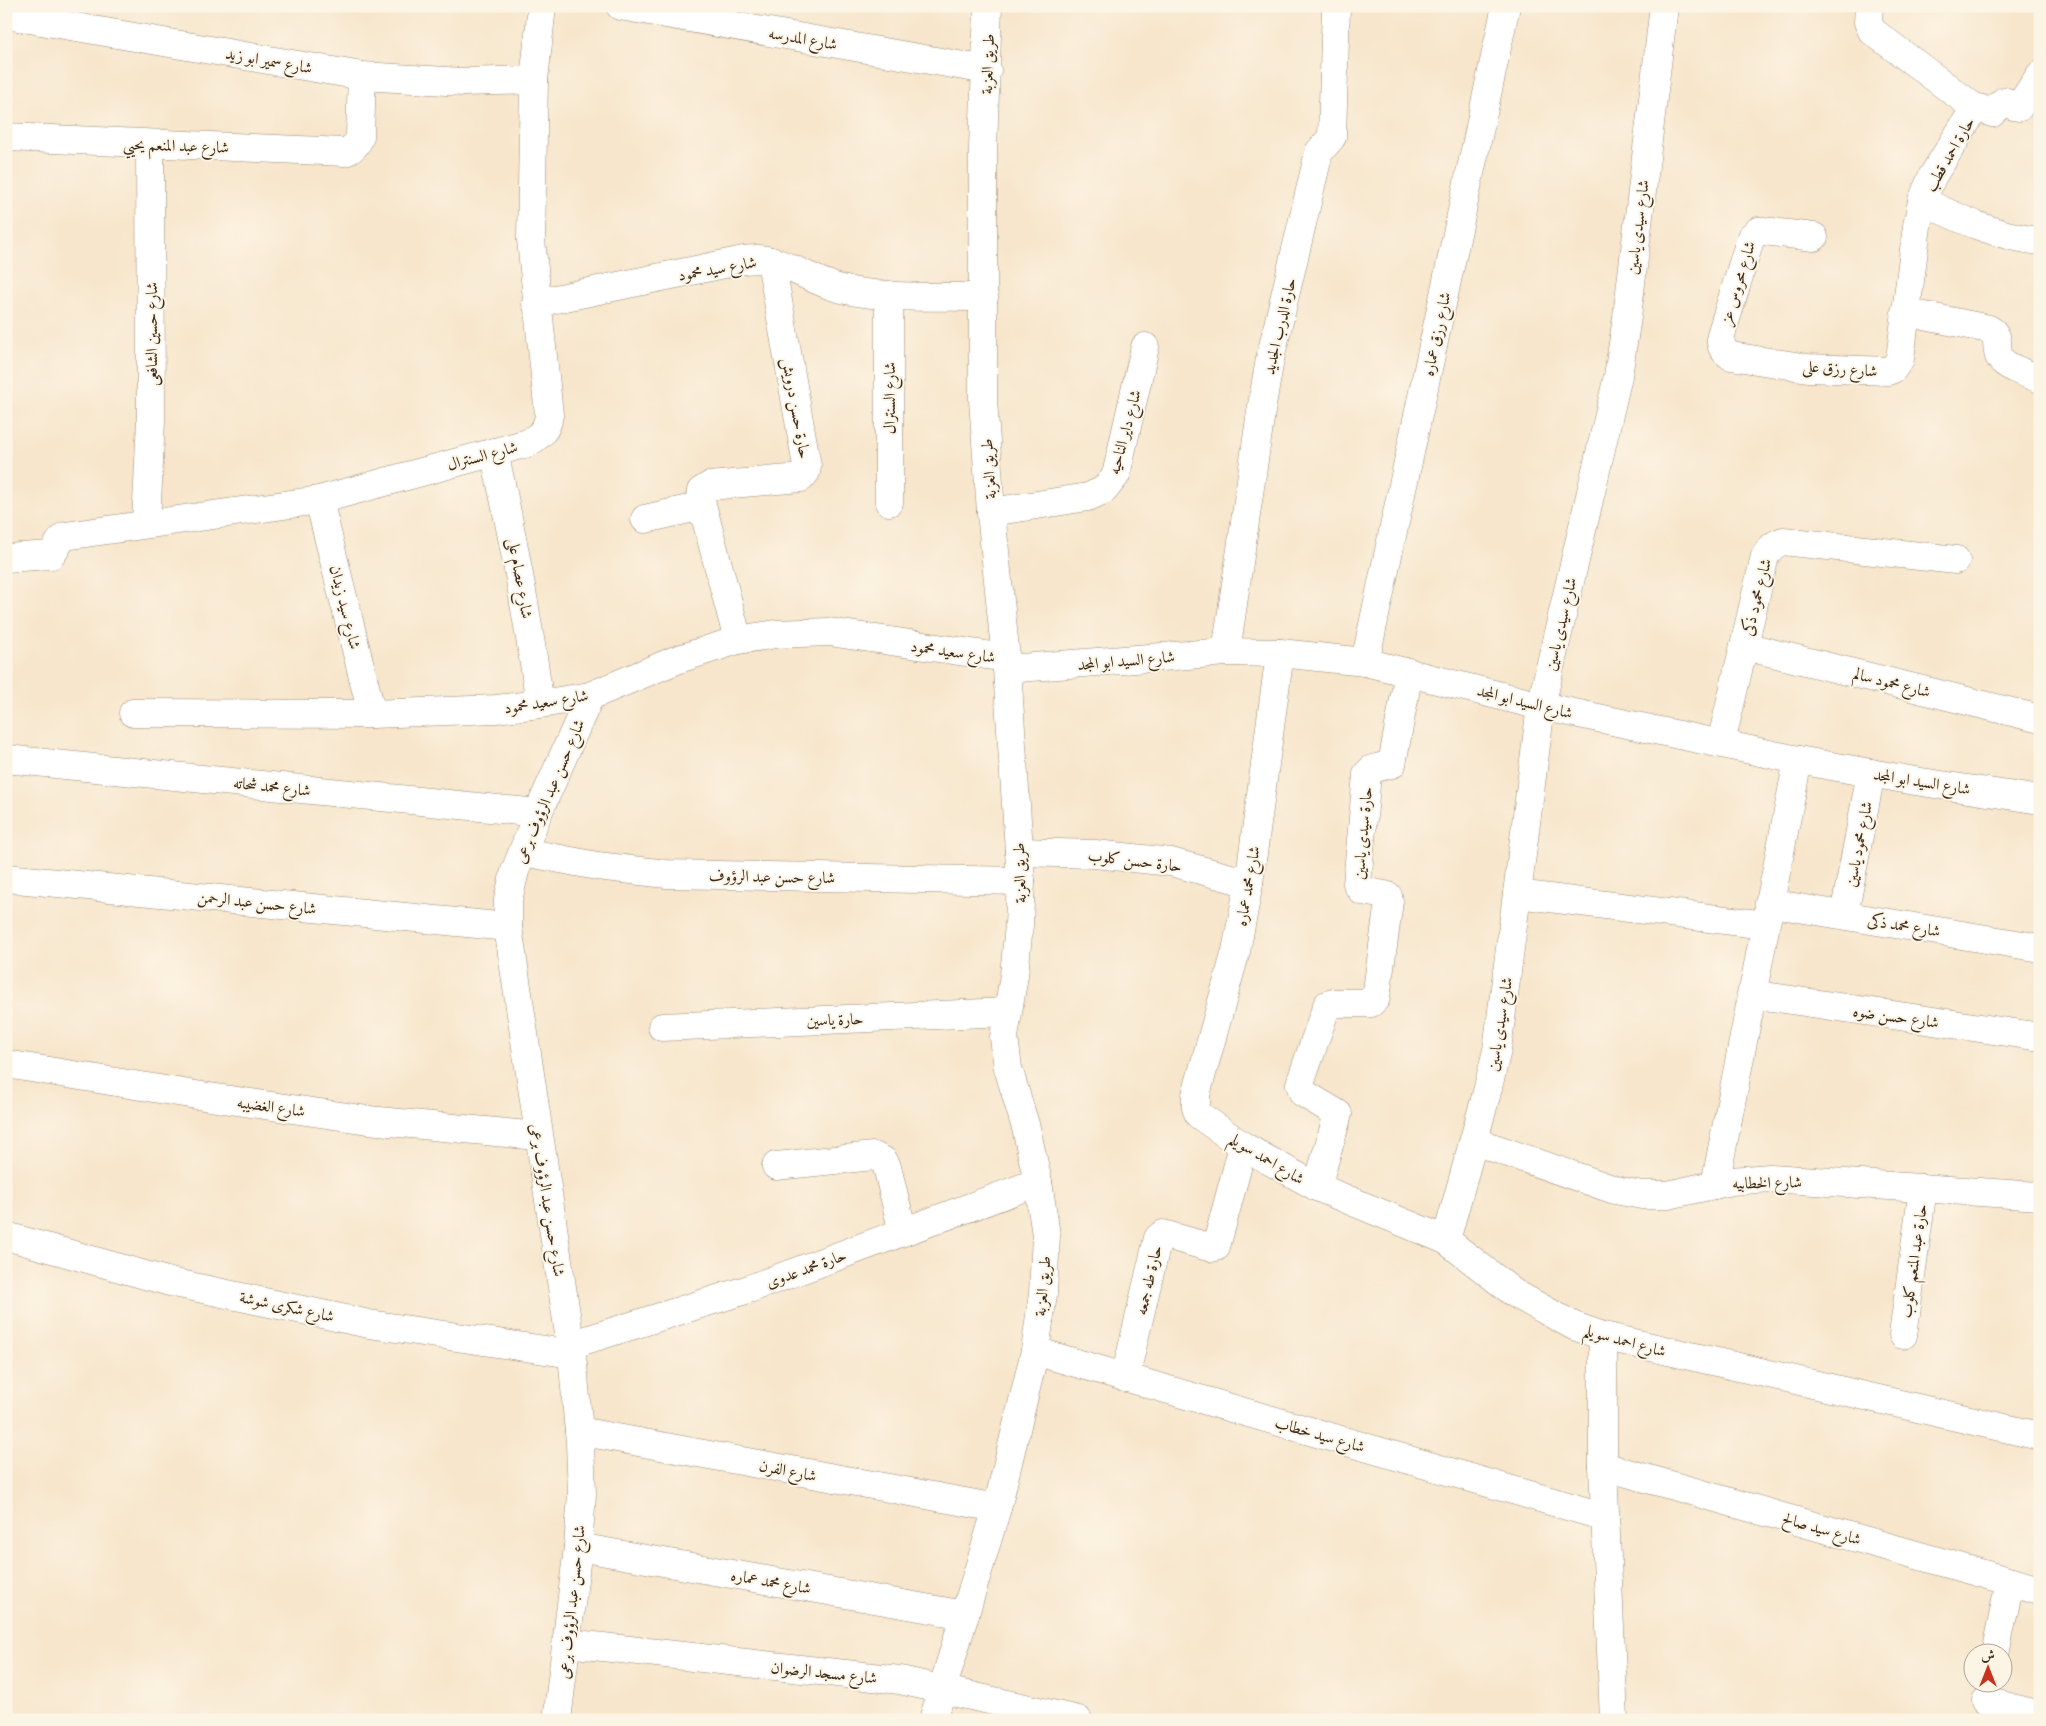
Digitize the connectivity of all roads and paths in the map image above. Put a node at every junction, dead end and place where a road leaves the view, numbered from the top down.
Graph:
1 (542, 6) edge
2 (620, 6) edge
3 (988, 6) edge
4 (1336, 6) edge
5 (1506, 6) edge
6 (1664, 6) edge
7 (1868, 6) edge
8 (6, 15) edge
9 (987, 70) junction
10 (2040, 75) edge
11 (362, 76) junction
12 (534, 80) junction
13 (1975, 108) junction
14 (6, 137) edge
15 (150, 144) junction
16 (1922, 202) junction
17 (1814, 237) dead end
18 (2040, 241) edge
19 (771, 261) junction
20 (889, 295) junction
21 (984, 297) junction
22 (536, 303) junction
23 (1906, 312) junction
24 (1721, 335) joint
25 (1145, 347) dead end
26 (2040, 379) edge
27 (494, 452) junction
28 (319, 500) junction
29 (889, 502) dead end
30 (702, 506) junction
31 (991, 512) junction
32 (645, 519) dead end
33 (146, 524) junction
34 (6, 558) edge
35 (1956, 560) dead end
36 (738, 640) junction
37 (1744, 646) junction
38 (1226, 652) junction
39 (1280, 653) junction
40 (1365, 662) junction
41 (1007, 664) junction
42 (1409, 672) junction
43 (590, 696) junction
44 (540, 704) junction
45 (1541, 706) junction
46 (133, 713) dead end
47 (2038, 713) edge
48 (372, 714) junction
49 (1721, 743) junction
50 (6, 759) edge
51 (1798, 760) junction
52 (1871, 773) junction
53 (2040, 800) edge
54 (538, 813) junction
55 (524, 852) junction
56 (1019, 852) junction
57 (6, 878) edge
58 (1021, 881) junction
59 (1250, 882) junction
60 (1517, 894) junction
61 (1767, 914) junction
62 (1844, 915) junction
63 (508, 927) junction
64 (2040, 948) edge
65 (1751, 994) junction
66 (1007, 1012) junction
67 (662, 1027) dead end
68 (2040, 1037) edge
69 (6, 1064) edge
70 (1199, 1115) joint
71 (538, 1136) junction
72 (1474, 1141) junction
73 (1244, 1146) junction
74 (776, 1166) dead end
75 (1038, 1182) junction
76 (1715, 1185) junction
77 (1317, 1187) junction
78 (1924, 1188) junction
79 (2040, 1196) edge
80 (903, 1232) junction
81 (6, 1236) edge
82 (1446, 1240) junction
83 (1903, 1334) dead end
84 (1603, 1336) junction
85 (571, 1350) junction
86 (1035, 1351) junction
87 (1125, 1378) junction
88 (579, 1431) junction
89 (2040, 1436) edge
90 (1603, 1466) junction
91 (997, 1508) junction
92 (1605, 1517) junction
93 (578, 1547) junction
94 (2010, 1582) junction
95 (2040, 1590) edge
96 (965, 1615) junction
97 (567, 1643) junction
98 (1998, 1644) edge
99 (942, 1688) junction
100 (1985, 1702) edge
101 (2040, 1715) edge
102 (557, 1720) edge
103 (932, 1720) edge
104 (1078, 1720) edge
105 (1614, 1720) edge

1 - 12 street, شارع السنترال
2 - 9 street, شارع المدرسه
3 - 9 street, طريق العزبة
4 - 38 street, حارة الدرب الجديد
5 - 40 street, شارع رزق عماره
6 - 45 street, شارع سيدى ياسين
7 - 13 street
8 - 11 street, شارع سمير ابو زيد
9 - 21 street, طريق العزبة
10 - 13 street, حارة احمد قطب
11 - 12 street, شارع سمير ابو زيد
11 - 15 street, شارع عبد المنعم يحيي
12 - 22 street, شارع السنترال
13 - 16 street, حارة احمد قطب
14 - 15 street, شارع عبد المنعم يحيي
15 - 33 street, شارع حسين الشافعى
16 - 18 street
16 - 23 street, شارع رزق على
17 - 24 street, شارع محروس عز
19 - 20 street, شارع سيد محمود
19 - 22 street, شارع سيد محمود
19 - 30 street, حارة حسن درويش
20 - 21 street, شارع سيد محمود
20 - 29 street, شارع السنترال
21 - 31 street, طريق العزبة
22 - 27 street, شارع السنترال
23 - 24 street, شارع رزق على
23 - 26 street
25 - 31 street, شارع داير الناحيه
27 - 28 street, شارع السنترال
27 - 44 street, شارع عصام على
28 - 33 street, شارع السنترال
28 - 48 street, شارع سيد زيدان
30 - 32 street
30 - 36 street
31 - 41 street, طريق العزبة
33 - 34 street, شارع السنترال
35 - 37 street, شارع محمود ذكى
36 - 41 street, شارع سعيد محمود
36 - 43 street, شارع سعيد محمود
37 - 47 street, شارع محمود سالم
37 - 49 street, شارع محمود ذكى
38 - 39 street, شارع السيد ابو المجد
38 - 41 street, شارع السيد ابو المجد
39 - 40 street, شارع السيد ابو المجد
39 - 59 street, شارع محمد عماره
40 - 42 street, شارع السيد ابو المجد
41 - 56 street, طريق العزبة
42 - 45 street, شارع السيد ابو المجد
42 - 77 street, حارة سيدى ياسين
43 - 44 street, شارع سعيد محمود
43 - 54 street, شارع حسن عبد الرؤوف برعى
44 - 48 street, شارع سعيد محمود
45 - 49 street, شارع السيد ابو المجد
45 - 60 street, شارع سيدى ياسين
46 - 48 street, شارع سعيد محمود
49 - 51 street, شارع السيد ابو المجد
50 - 54 street, شارع محمد شحاته
51 - 52 street, شارع السيد ابو المجد
51 - 61 street
52 - 53 street, شارع السيد ابو المجد
52 - 62 street, شارع محمود ياسين
54 - 55 street, شارع حسن عبد الرؤوف برعى
55 - 58 street, شارع حسن عبد الرؤوف
55 - 63 street, شارع حسن عبد الرؤوف برعى
56 - 58 street, طريق العزبة
56 - 59 street, حارة حسن كلوب
57 - 63 street, شارع حسن عبد الرحمن
58 - 66 street, طريق العزبة
59 - 70 street, شارع محمد عماره
60 - 61 street, شارع محمد ذكى
60 - 72 street, شارع سيدى ياسين
61 - 62 street, شارع محمد ذكى
61 - 65 street
62 - 64 street, شارع محمد ذكى
63 - 71 street, شارع حسن عبد الرؤوف برعى
65 - 68 street, شارع حسن ضوه
65 - 76 street
66 - 67 street, حارة ياسين
66 - 75 street, طريق العزبة
69 - 71 street, شارع الغضيبه
70 - 73 street, شارع احمد سويلم
71 - 85 street, شارع حسن عبد الرؤوف برعى
72 - 76 street, شارع الخطابيه
72 - 82 street, شارع سيدى ياسين
73 - 77 street, شارع احمد سويلم
73 - 87 street, حارة طه جمعه
74 - 80 street
75 - 80 street, حارة محمد عدوى
75 - 86 street, طريق العزبة
76 - 78 street, شارع الخطابيه
77 - 82 street, شارع احمد سويلم
78 - 79 street, شارع الخطابيه
78 - 83 street, حارة عبد المنعم كلوب
80 - 85 street, حارة محمد عدوى
81 - 85 street, شارع شكرى شوشة
82 - 84 street, شارع احمد سويلم
84 - 89 street, شارع احمد سويلم
84 - 90 street
85 - 88 street, شارع حسن عبد الرؤوف برعى
86 - 87 street, شارع سيد خطاب
86 - 91 street, طريق العزبة
87 - 92 street, شارع سيد خطاب
88 - 91 street, شارع الفرن
88 - 93 street, شارع حسن عبد الرؤوف برعى
90 - 92 street
90 - 94 street, شارع سيد صالح
91 - 96 street, طريق العزبة
92 - 105 street
93 - 96 street, شارع محمد عماره
93 - 97 street, شارع حسن عبد الرؤوف برعى
94 - 95 street, شارع سيد صالح
94 - 98 street
96 - 99 street, طريق العزبة
97 - 99 street, شارع مسجد الرضوان
97 - 102 street, شارع حسن عبد الرؤوف برعى
99 - 103 street, طريق العزبة
99 - 104 street, شارع مسجد الرضوان
100 - 101 street

